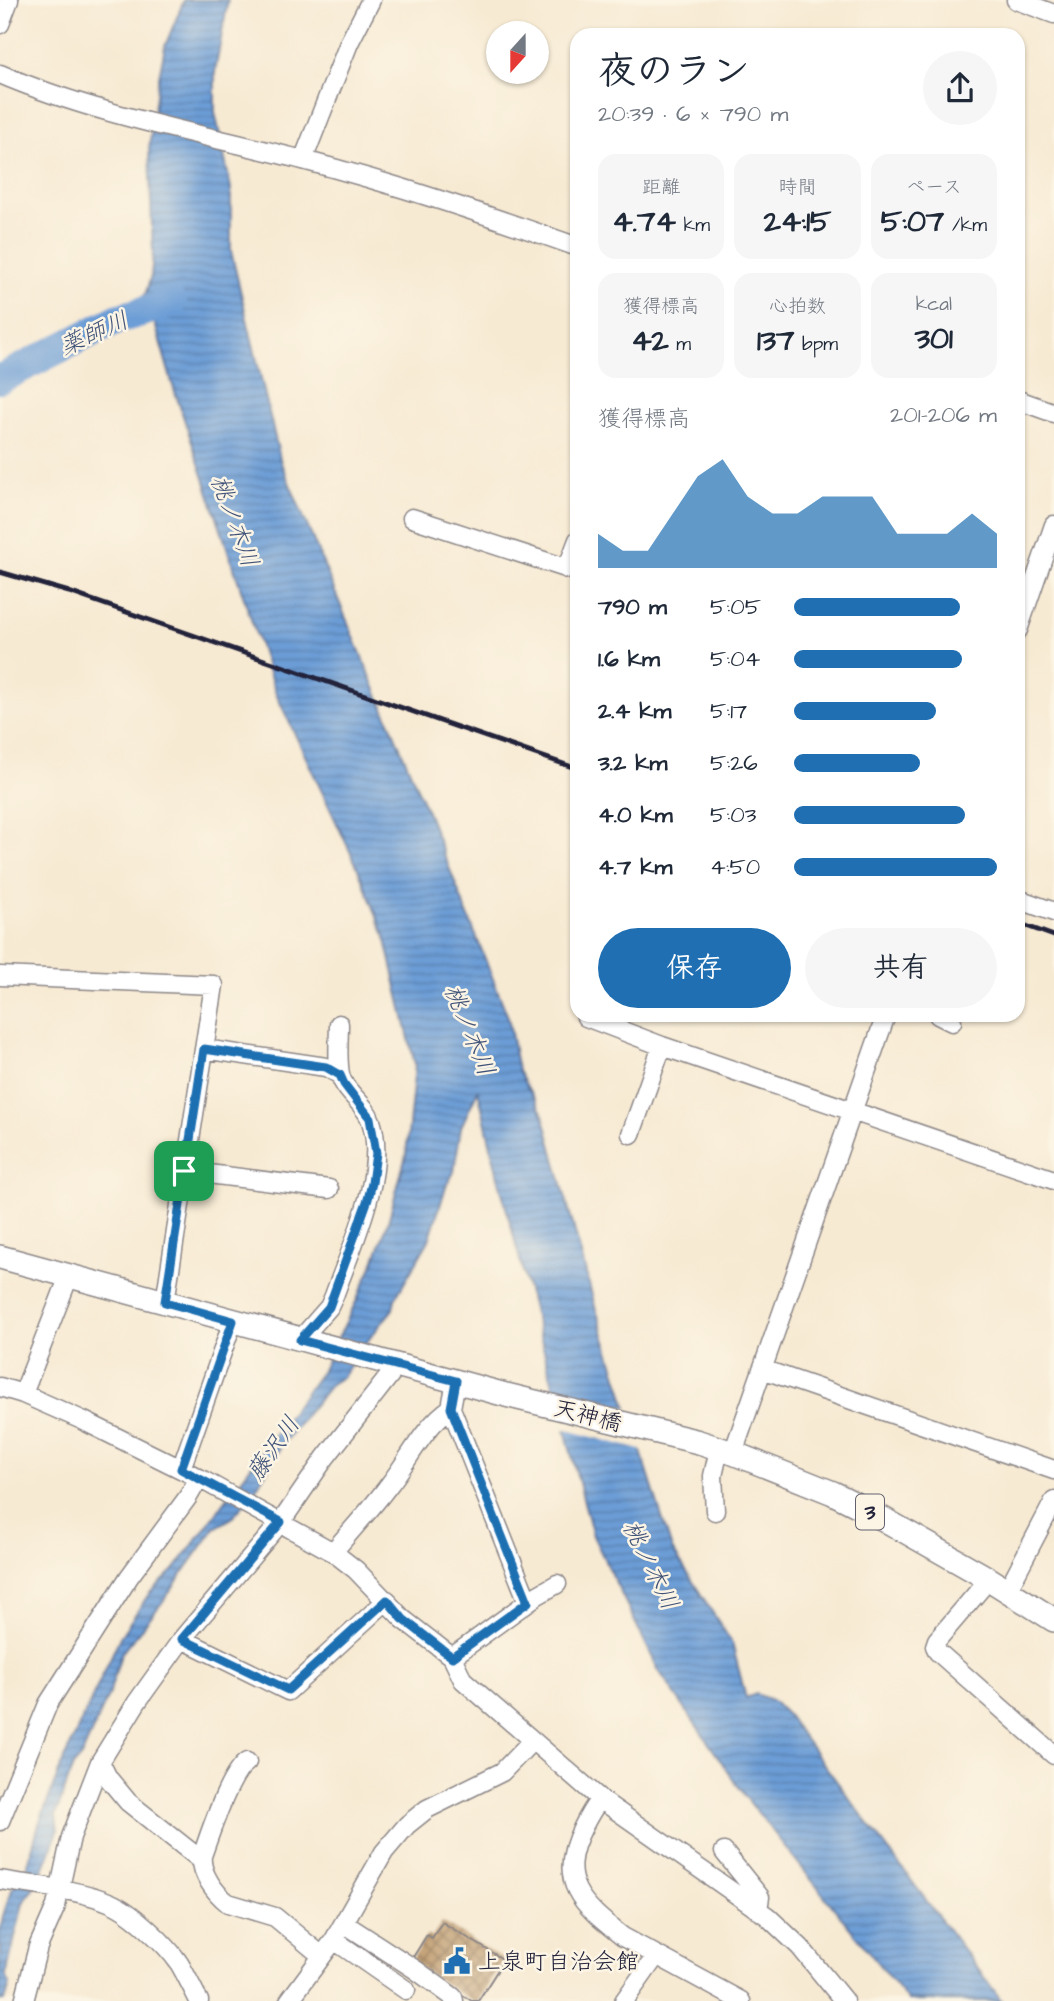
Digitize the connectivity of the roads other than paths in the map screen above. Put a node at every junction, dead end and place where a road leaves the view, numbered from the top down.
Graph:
1 (9, 0) edge
2 (371, 0) edge
3 (1016, 0) edge
4 (1054, 14) edge
5 (0, 24) edge
6 (0, 74) edge
7 (303, 160) junction
8 (570, 244) edge
9 (1025, 403) edge
10 (1054, 413) edge
11 (412, 518) dead end
12 (1054, 525) edge
13 (570, 569) edge
14 (1025, 610) edge
15 (1025, 902) edge
16 (1054, 912) edge
17 (0, 976) edge
18 (599, 1022) edge
19 (884, 1022) edge
20 (339, 1024) dead end
21 (662, 1046) junction
22 (204, 1049) junction
23 (340, 1075) junction
24 (853, 1110) junction
25 (631, 1134) dead end
26 (184, 1171) junction
27 (1054, 1180) edge
28 (328, 1189) dead end
29 (0, 1257) edge
30 (69, 1276) junction
31 (165, 1302) junction
32 (233, 1321) junction
33 (304, 1341) junction
34 (394, 1365) junction
35 (762, 1369) junction
36 (456, 1381) junction
37 (0, 1387) edge
38 (23, 1394) junction
39 (451, 1408) junction
40 (726, 1451) junction
41 (181, 1469) junction
42 (1054, 1470) edge
43 (204, 1480) junction
44 (1054, 1501) edge
45 (715, 1511) dead end
46 (278, 1520) junction
47 (333, 1552) junction
48 (998, 1585) junction
49 (387, 1600) junction
50 (1054, 1620) edge
51 (182, 1639) junction
52 (452, 1657) junction
53 (531, 1741) junction
54 (1054, 1755) edge
55 (100, 1762) junction
56 (247, 1762) dead end
57 (600, 1799) junction
58 (0, 1821) edge
59 (724, 1852) dead end
60 (201, 1860) junction
61 (0, 1880) edge
62 (57, 1890) junction
63 (758, 1910) junction
64 (345, 1924) junction
65 (334, 1940) junction
66 (322, 1956) junction
67 (656, 1956) junction
68 (407, 1990) dead end
69 (24, 2001) edge
70 (199, 2001) edge
71 (289, 2001) edge
72 (454, 2001) edge
73 (624, 2001) edge
74 (741, 2001) edge
75 (844, 2001) edge

1 - 5 street
2 - 7 street
3 - 4 street
6 - 7 street
7 - 8 street
9 - 10 street
11 - 13 street
12 - 14 street
15 - 16 street
17 - 22 street
18 - 21 street
19 - 24 street
20 - 23 street
21 - 24 street
21 - 25 street
22 - 23 street
22 - 26 street
23 - 33 street
24 - 27 street
24 - 35 street
26 - 28 street
26 - 31 street
29 - 30 main road, 3
30 - 31 main road, 3
30 - 38 street
31 - 32 main road, 3
32 - 33 main road, 3
32 - 41 street
33 - 34 main road, 3
34 - 36 main road, 3
34 - 46 street
35 - 40 street
35 - 42 street
36 - 39 street
36 - 40 main road, 天神橋 / 3
37 - 38 street
38 - 41 street
39 - 47 street
39 - 52 street
40 - 45 street
40 - 48 main road, 3
41 - 43 street
43 - 46 street
43 - 58 street
44 - 48 street
46 - 47 street
46 - 51 street
47 - 49 street
48 - 50 main road, 3
48 - 54 street
49 - 51 street
49 - 52 street
51 - 55 street
52 - 53 street
53 - 57 street
53 - 64 street
55 - 60 street
55 - 62 street
56 - 60 street
57 - 63 street
57 - 67 street
59 - 63 street
60 - 66 street
61 - 62 street
62 - 69 street
62 - 70 street
63 - 75 street
64 - 65 street
64 - 72 street
65 - 66 street
65 - 68 street
66 - 71 street
67 - 73 street
67 - 74 street

